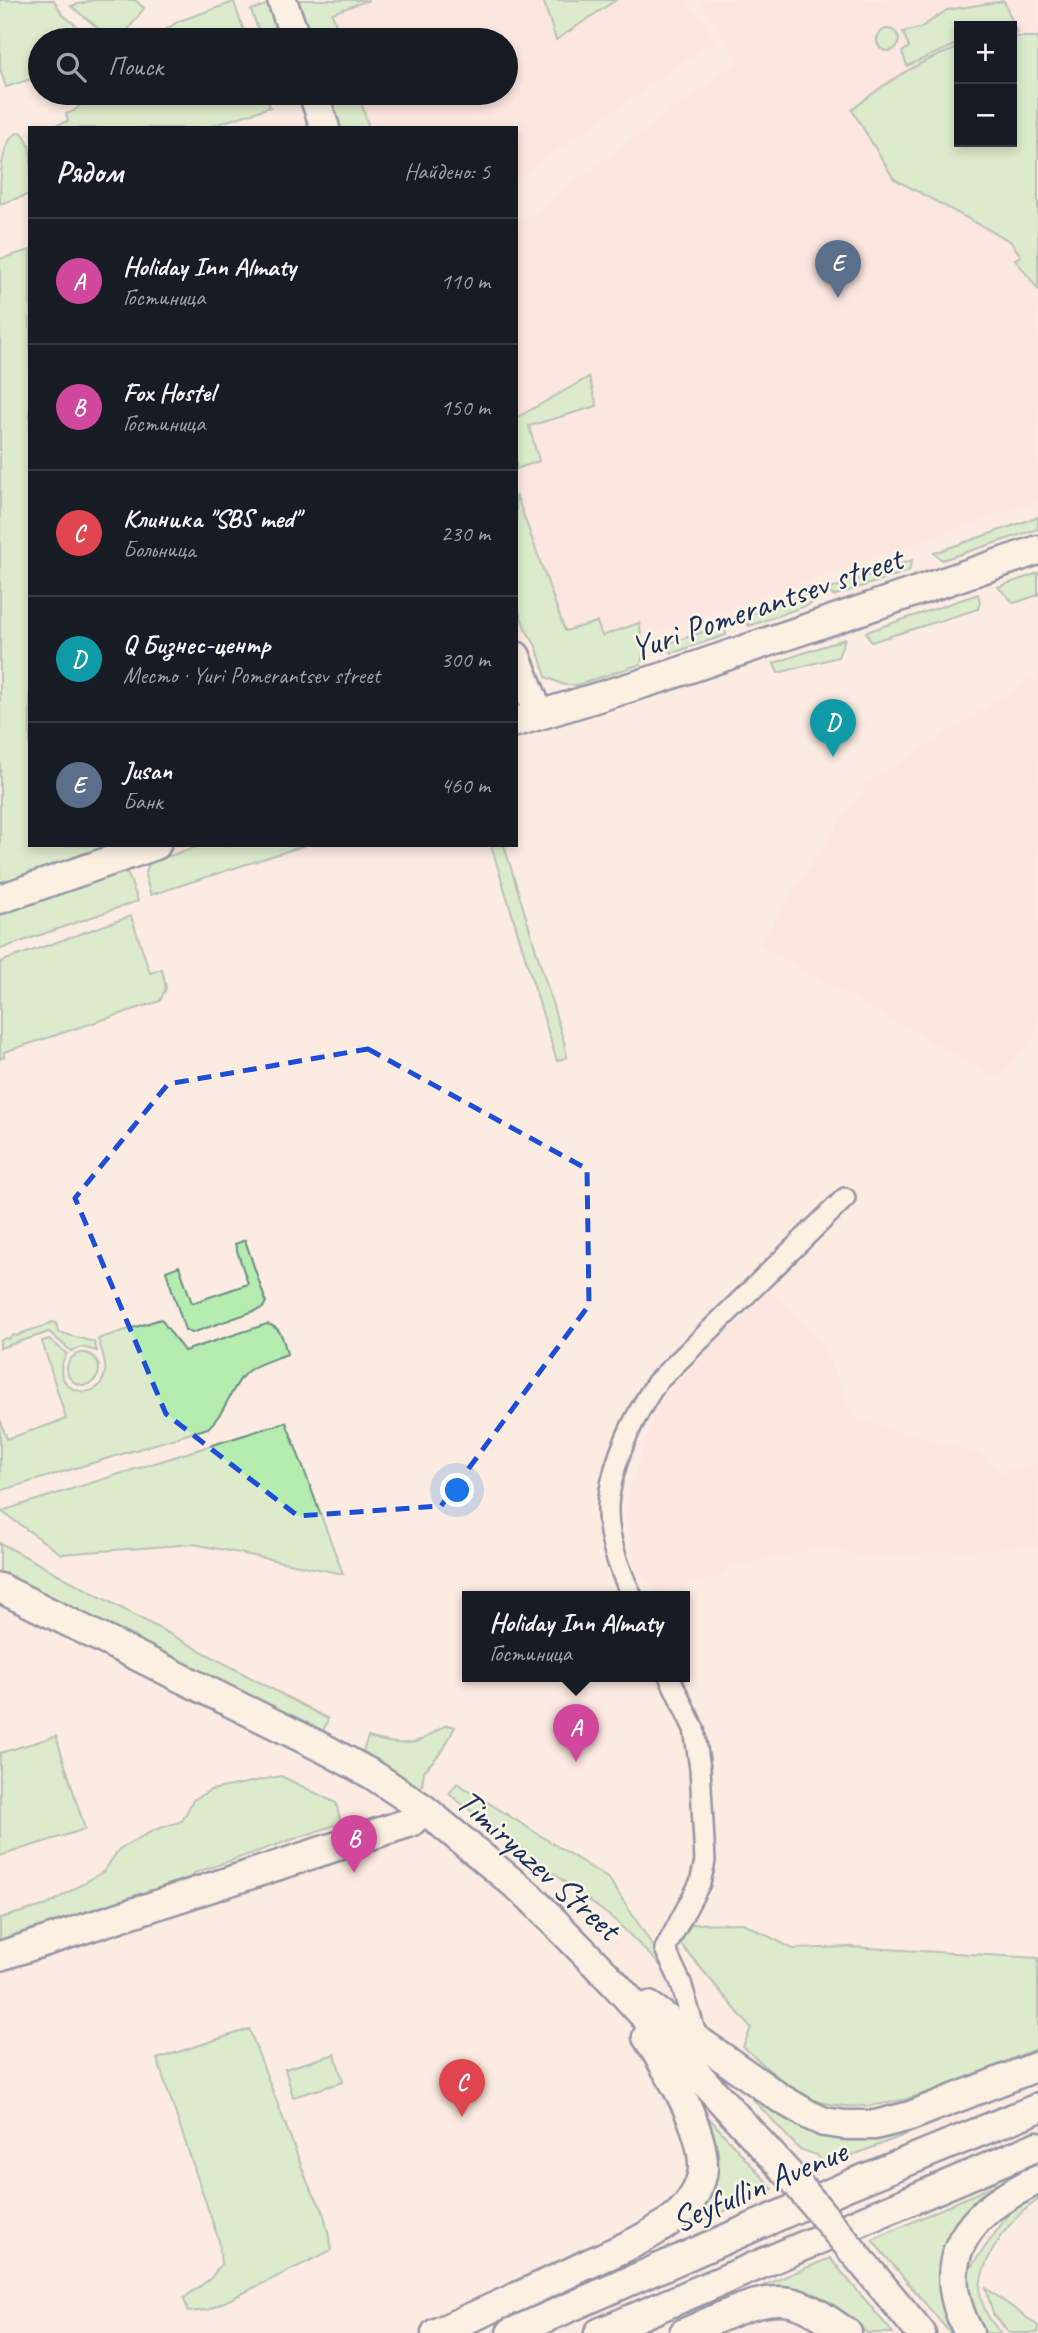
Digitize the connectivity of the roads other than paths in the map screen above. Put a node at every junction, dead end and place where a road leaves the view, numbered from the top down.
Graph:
1 (282, 0) edge
2 (292, 28) edge
3 (317, 105) edge
4 (324, 126) edge
5 (1038, 550) edge
6 (518, 666) edge
7 (528, 718) edge
8 (150, 847) edge
9 (0, 900) edge
10 (845, 1198) dead end
11 (0, 1588) edge
12 (630, 1591) edge
13 (672, 1682) edge
14 (424, 1809) junction
15 (0, 1956) edge
16 (615, 1984) junction
17 (697, 2038) junction
18 (1038, 2066) edge
19 (1038, 2108) edge
20 (1038, 2146) edge
21 (1038, 2179) edge
22 (436, 2333) edge
23 (511, 2333) edge
24 (599, 2333) edge
25 (684, 2333) edge
26 (847, 2333) edge
27 (921, 2333) edge
28 (969, 2333) edge

1 - 2 street
3 - 4 street
5 - 7 street, Yuri Pomerantsev street
6 - 7 street
8 - 9 street
10 - 12 street
11 - 14 street, Timiryazev Street
13 - 17 street
14 - 15 street
14 - 16 street, Timiryazev Street
16 - 17 street
16 - 22 street
16 - 27 street, Timiryazev Street, bridge
17 - 18 street
19 - 23 street, Seyfullin Avenue
20 - 24 street, Seyfullin Avenue
21 - 28 street
25 - 26 street

